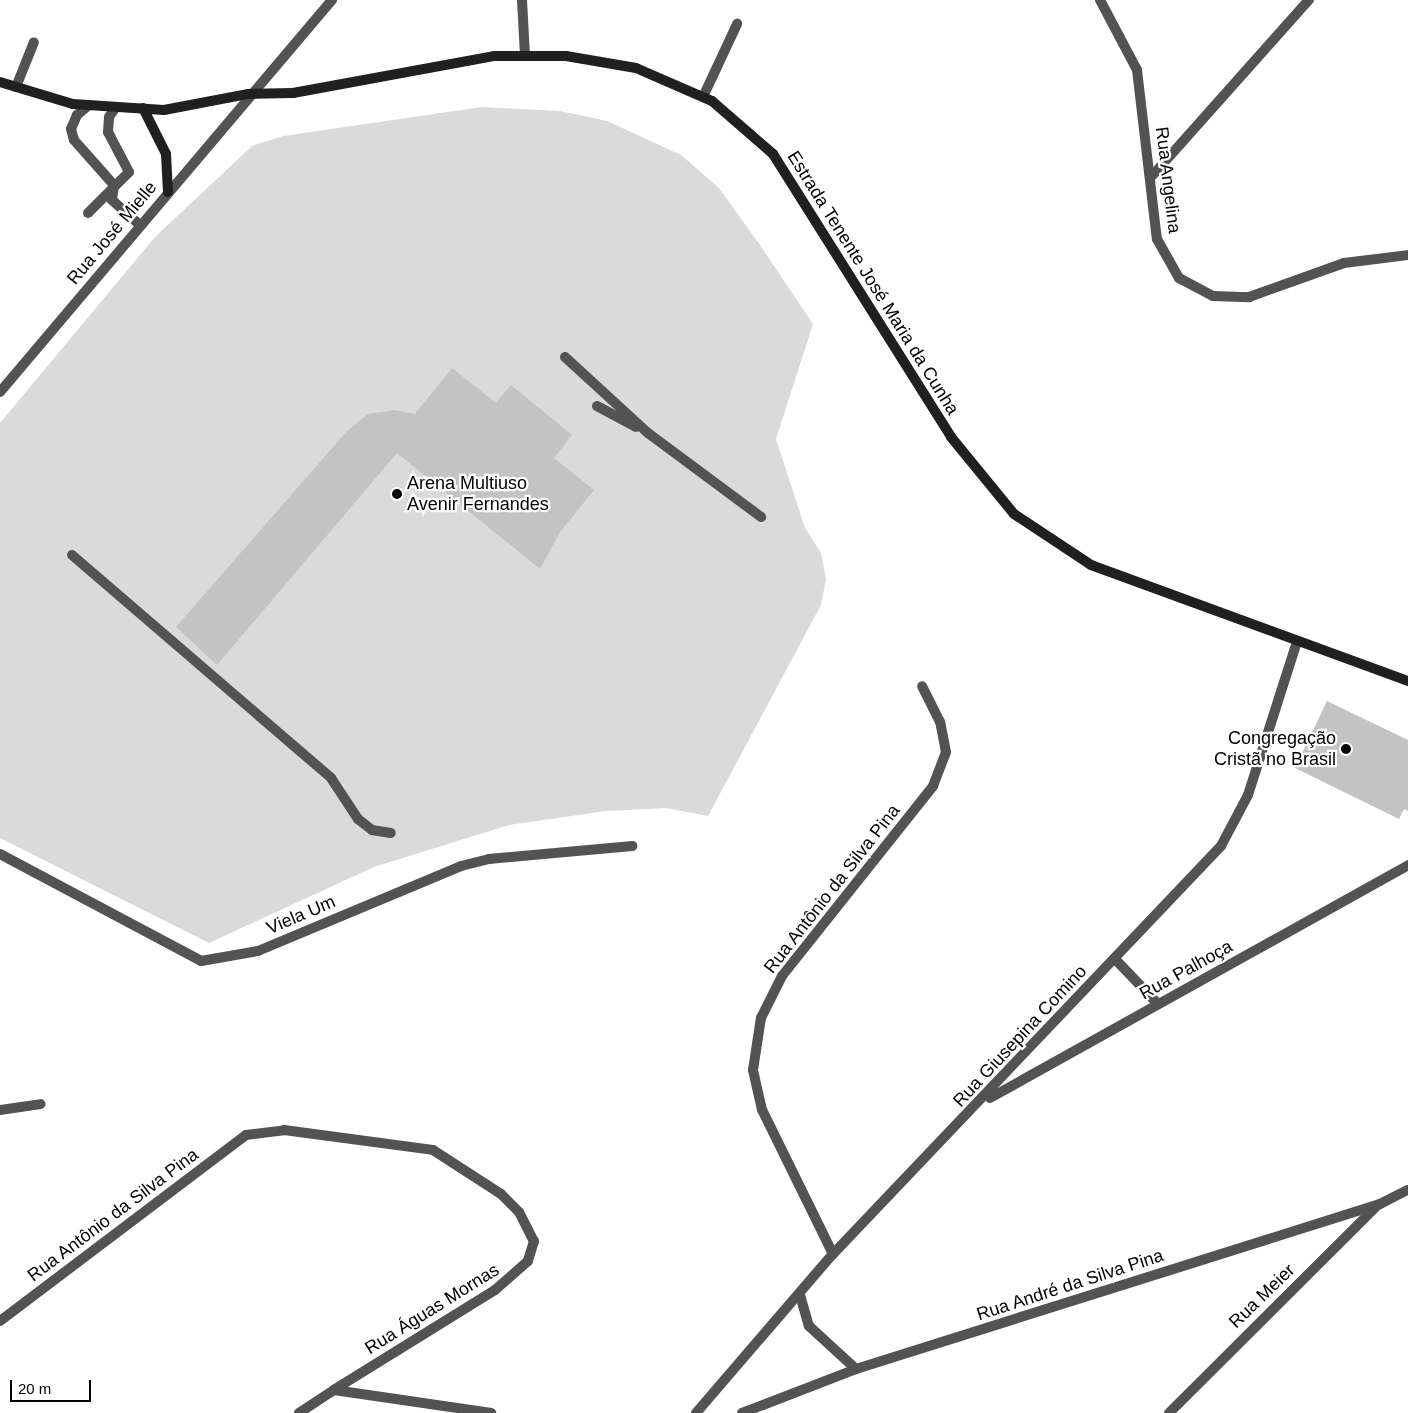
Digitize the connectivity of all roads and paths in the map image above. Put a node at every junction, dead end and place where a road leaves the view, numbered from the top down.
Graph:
1 (332, 0) edge
2 (522, 0) edge
3 (1100, 0) edge
4 (1308, 0) edge
5 (737, 24) dead end
6 (34, 42) dead end
7 (525, 55) junction
8 (0, 82) edge
9 (16, 87) junction
10 (248, 94) junction
11 (703, 97) junction
12 (89, 105) junction
13 (116, 107) junction
14 (143, 108) junction
15 (1152, 176) junction
16 (114, 185) junction
17 (168, 192) junction
18 (88, 213) dead end
19 (139, 224) junction
20 (1408, 255) edge
21 (565, 357) dead end
22 (0, 392) edge
23 (597, 406) dead end
24 (648, 433) junction
25 (761, 517) dead end
26 (72, 555) dead end
27 (1297, 640) junction
28 (1408, 681) edge
29 (922, 686) dead end
30 (391, 833) dead end
31 (632, 846) dead end
32 (0, 854) edge
33 (1408, 865) edge
34 (1115, 959) junction
35 (1158, 1004) junction
36 (980, 1103) junction
37 (41, 1104) dead end
38 (0, 1110) edge
39 (246, 1135) joint
40 (1408, 1190) edge
41 (1380, 1204) junction
42 (833, 1254) junction
43 (800, 1295) junction
44 (0, 1321) edge
45 (856, 1369) junction
46 (334, 1390) junction
47 (299, 1413) edge
48 (491, 1413) edge
49 (696, 1413) edge
50 (742, 1413) edge
51 (1169, 1413) edge

1 - 10 street, Rua José Mielle
2 - 7 street
3 - 15 street, Rua Angelina
4 - 15 street
5 - 11 street
6 - 9 street
7 - 10 main road, Estrada Tenente José Maria da Cunha
7 - 11 main road, Estrada Tenente José Maria da Cunha
8 - 9 main road, Estrada Tenente José Maria da Cunha
9 - 12 main road, Estrada Tenente José Maria da Cunha
10 - 14 main road, Estrada Tenente José Maria da Cunha
10 - 17 street, Rua José Mielle
11 - 27 main road, Estrada Tenente José Maria da Cunha
12 - 13 main road, Estrada Tenente José Maria da Cunha
12 - 16 street
13 - 14 main road, Estrada Tenente José Maria da Cunha
13 - 16 street
14 - 17 main road
15 - 20 street, Rua Angelina
16 - 18 street
16 - 19 street
17 - 19 street, Rua José Mielle
19 - 22 street, Rua José Mielle
21 - 24 street
23 - 24 street
24 - 25 street
26 - 30 street
27 - 28 main road, Estrada Tenente José Maria da Cunha
27 - 34 street, Rua Giusepina Comino
29 - 42 street, Rua Antônio da Silva Pina
31 - 32 street, Viela Um
33 - 35 street, Rua Palhoça
34 - 35 street
34 - 36 street, Rua Giusepina Comino
35 - 36 street, Rua Palhoça
36 - 42 street, Rua Giusepina Comino
37 - 38 street
39 - 44 street, Rua Antônio da Silva Pina
39 - 46 street, Rua Águas Mornas
40 - 41 street, Rua André da Silva Pina
41 - 45 street, Rua André da Silva Pina
41 - 51 street, Rua Meier
42 - 43 street, Rua Giusepina Comino
43 - 45 street
43 - 49 street, Rua Giusepina Comino
45 - 50 street, Rua André da Silva Pina
46 - 47 street
46 - 48 street

